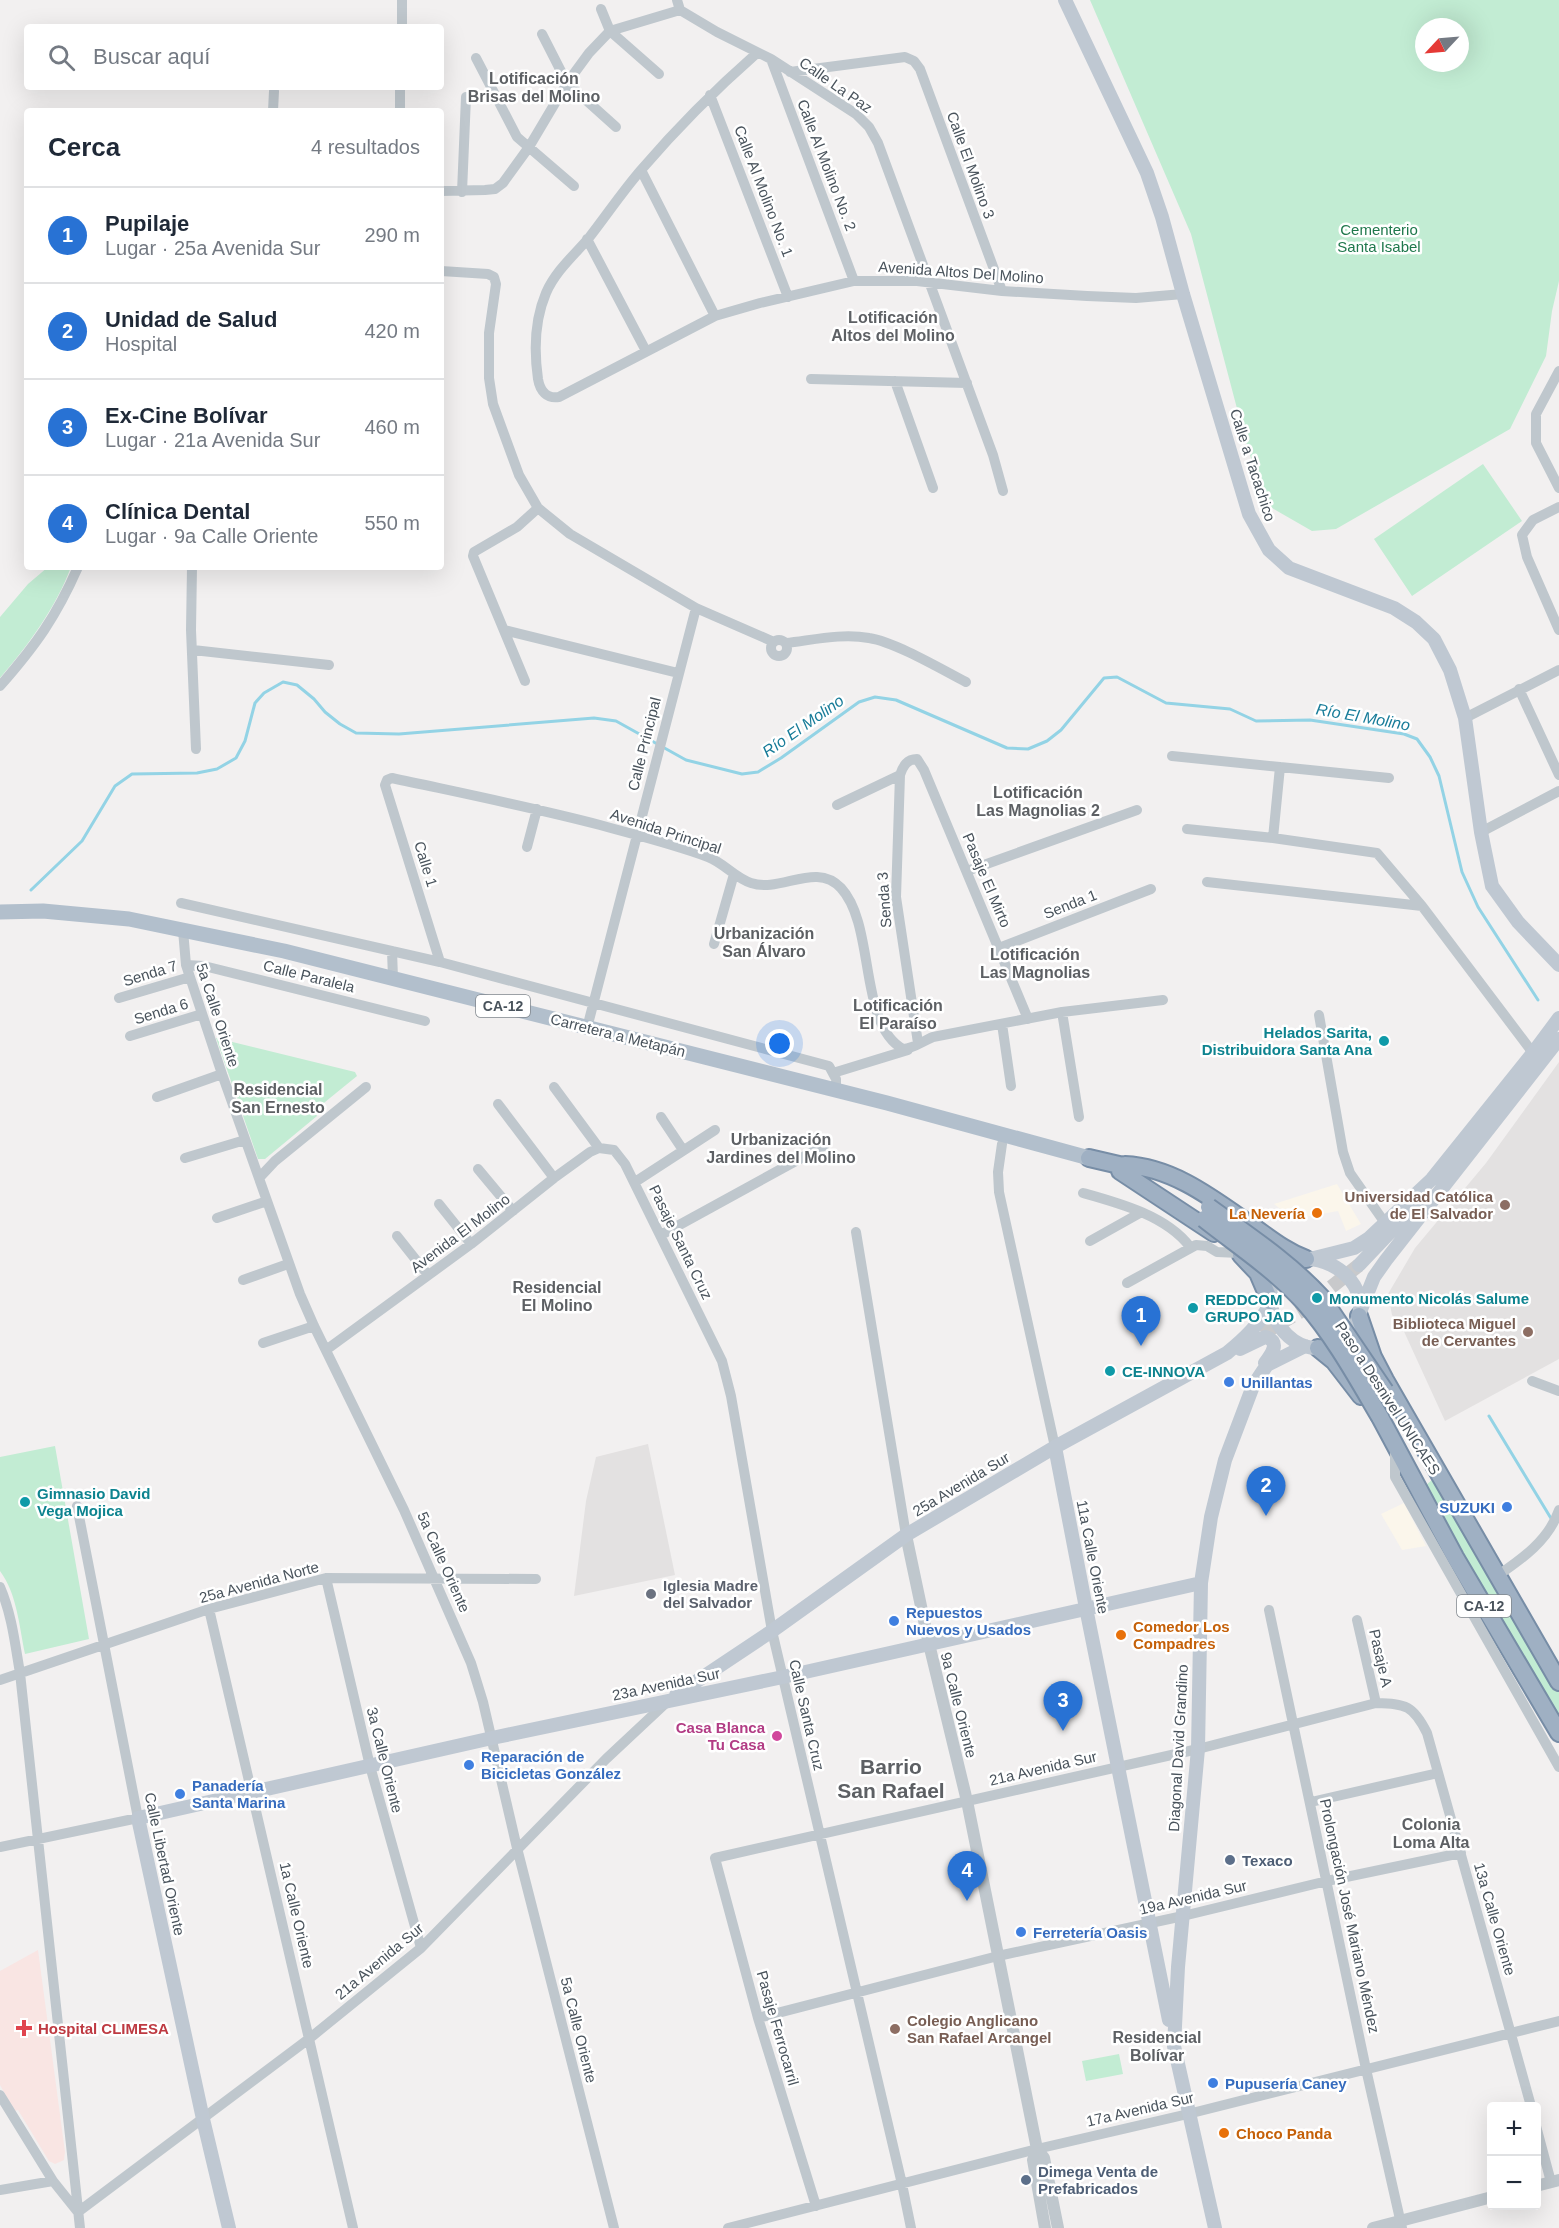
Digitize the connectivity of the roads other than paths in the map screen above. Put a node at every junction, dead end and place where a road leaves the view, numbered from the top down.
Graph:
1 (402, 0) edge
2 (1065, 0) edge
3 (678, 5) edge
4 (601, 9) dead end
5 (402, 24) edge
6 (610, 31) junction
7 (542, 34) dead end
8 (757, 52) junction
9 (476, 58) dead end
10 (771, 59) junction
11 (790, 72) junction
12 (659, 74) dead end
13 (567, 83) junction
14 (400, 90) edge
15 (274, 91) dead end
16 (710, 95) junction
17 (466, 97) dead end
18 (273, 108) edge
19 (400, 108) edge
20 (616, 127) dead end
21 (529, 147) junction
22 (640, 170) junction
23 (574, 186) dead end
24 (444, 191) edge
25 (462, 192) junction
26 (587, 239) junction
27 (444, 271) edge
28 (854, 281) junction
29 (929, 283) junction
30 (1002, 291) junction
31 (1183, 294) junction
32 (788, 297) junction
33 (715, 316) junction
34 (646, 351) junction
35 (1559, 371) edge
36 (811, 379) dead end
37 (895, 381) junction
38 (967, 383) junction
39 (933, 488) dead end
40 (1559, 488) edge
41 (1003, 491) dead end
42 (1559, 507) edge
43 (538, 508) junction
44 (77, 570) edge
45 (192, 570) edge
46 (696, 608) junction
47 (504, 630) junction
48 (1559, 630) edge
49 (193, 650) junction
50 (329, 665) dead end
51 (1559, 670) edge
52 (678, 673) junction
53 (525, 681) dead end
54 (966, 682) dead end
55 (0, 686) edge
56 (1520, 689) junction
57 (1465, 718) junction
58 (196, 749) dead end
59 (1172, 756) dead end
60 (1280, 767) junction
61 (900, 775) junction
62 (1559, 775) edge
63 (392, 778) joint
64 (1389, 778) dead end
65 (1559, 792) edge
66 (837, 805) dead end
67 (537, 809) junction
68 (1137, 810) dead end
69 (1187, 829) dead end
70 (1481, 832) junction
71 (637, 835) junction
72 (1272, 838) junction
73 (526, 847) dead end
74 (967, 871) junction
75 (734, 874) junction
76 (1207, 882) dead end
77 (1151, 889) dead end
78 (181, 903) dead end
79 (1422, 906) junction
80 (0, 912) edge
81 (183, 930) junction
82 (714, 944) dead end
83 (999, 948) junction
84 (392, 951) junction
85 (1550, 952) edge
86 (440, 962) junction
87 (1559, 964) edge
88 (186, 965) junction
89 (190, 977) junction
90 (393, 978) junction
91 (119, 998) dead end
92 (1163, 1000) dead end
93 (594, 1002) junction
94 (1062, 1012) junction
95 (202, 1014) junction
96 (1319, 1015) dead end
97 (1559, 1018) edge
98 (1029, 1019) junction
99 (425, 1021) dead end
100 (1002, 1024) junction
101 (587, 1028) junction
102 (130, 1036) dead end
103 (1559, 1039) edge
104 (918, 1043) junction
105 (905, 1049) junction
106 (1533, 1053) junction
107 (833, 1073) junction
108 (222, 1074) junction
109 (1011, 1086) dead end
110 (554, 1087) dead end
111 (366, 1088) dead end
112 (836, 1090) junction
113 (157, 1097) dead end
114 (498, 1104) dead end
115 (661, 1117) dead end
116 (1079, 1117) dead end
117 (715, 1130) dead end
118 (1001, 1139) junction
119 (245, 1140) junction
120 (825, 1145) dead end
121 (599, 1148) junction
122 (683, 1150) junction
123 (185, 1158) dead end
124 (1089, 1158) joint
125 (1122, 1168) junction
126 (478, 1169) dead end
127 (260, 1177) junction
128 (554, 1178) junction
129 (1432, 1179) junction
130 (635, 1182) junction
131 (1083, 1193) dead end
132 (267, 1201) junction
133 (439, 1204) dead end
134 (1228, 1209) junction
135 (513, 1211) junction
136 (1140, 1213) junction
137 (217, 1218) dead end
138 (1209, 1219) junction
139 (1385, 1223) junction
140 (856, 1232) dead end
141 (661, 1235) junction
142 (397, 1236) dead end
143 (1090, 1241) dead end
144 (471, 1244) junction
145 (1190, 1247) junction
146 (1239, 1253) junction
147 (1308, 1259) junction
148 (288, 1264) junction
149 (1359, 1265) tunnel mouth
150 (428, 1275) junction
151 (243, 1280) dead end
152 (1127, 1283) dead end
153 (1270, 1303) junction
154 (1360, 1314) junction
155 (314, 1326) junction
156 (1262, 1334) tunnel mouth
157 (263, 1343) dead end
158 (1312, 1347) junction
159 (717, 1348) joint
160 (326, 1350) junction
161 (1221, 1356) junction
162 (1532, 1381) dead end
163 (1253, 1386) junction
164 (1559, 1391) edge
165 (1055, 1447) junction
166 (1395, 1454) junction
167 (1412, 1478) junction
168 (1445, 1487) junction
169 (77, 1506) dead end
170 (1559, 1510) edge
171 (1556, 1525) edge
172 (906, 1535) junction
173 (1497, 1576) junction
174 (326, 1578) junction
175 (536, 1579) dead end
176 (436, 1580) junction
177 (1201, 1583) junction
178 (0, 1587) edge
179 (1086, 1608) junction
180 (209, 1609) junction
181 (1269, 1610) dead end
182 (1357, 1620) dead end
183 (772, 1631) junction
184 (929, 1644) junction
185 (103, 1645) junction
186 (20, 1673) junction
187 (783, 1677) junction
188 (0, 1680) edge
189 (1559, 1682) edge
190 (670, 1699) junction
191 (1376, 1703) junction
192 (1293, 1723) junction
193 (1559, 1733) edge
194 (492, 1738) junction
195 (1198, 1749) junction
196 (370, 1766) junction
197 (1119, 1766) junction
198 (1559, 1767) edge
199 (1438, 1773) junction
200 (253, 1792) junction
201 (967, 1801) junction
202 (1311, 1802) junction
203 (138, 1818) junction
204 (820, 1835) junction
205 (39, 1839) junction
206 (0, 1847) edge
207 (517, 1848) junction
208 (1461, 1853) junction
209 (715, 1858) joint
210 (1328, 1881) junction
211 (1183, 1916) junction
212 (1149, 1923) junction
213 (421, 1948) junction
214 (998, 1956) junction
215 (858, 1993) junction
216 (758, 2018) junction
217 (1559, 2021) edge
218 (1512, 2033) junction
219 (310, 2038) junction
220 (1174, 2046) junction
221 (1366, 2069) junction
222 (0, 2095) edge
223 (1530, 2102) edge
224 (1188, 2114) junction
225 (203, 2119) junction
226 (1541, 2140) edge
227 (1037, 2149) junction
228 (53, 2181) junction
229 (1555, 2181) edge
230 (902, 2184) junction
231 (0, 2190) edge
232 (1487, 2198) edge
233 (816, 2206) junction
234 (78, 2212) junction
235 (771, 2223) edge
236 (758, 2224) edge
237 (1402, 2224) edge
238 (80, 2228) edge
239 (229, 2228) edge
240 (353, 2228) edge
241 (614, 2228) edge
242 (728, 2228) edge
243 (911, 2228) edge
244 (1045, 2228) edge
245 (1058, 2228) edge
246 (1215, 2228) edge
247 (1373, 2228) edge

1 - 5 street
2 - 31 main road, Calle a Tacachico
3 - 6 street
3 - 8 street, Calle La Paz
4 - 6 street
6 - 12 street
6 - 13 street
7 - 13 street
8 - 10 street, Calle La Paz
8 - 16 street
9 - 21 street
10 - 11 street, Calle La Paz
10 - 28 street, Calle Al Molino No. 2
11 - 29 street, Calle La Paz
11 - 30 street, Calle El Molino 3
13 - 20 street
13 - 21 street
14 - 19 street
15 - 18 street
16 - 22 street
16 - 32 street, Calle Al Molino No. 1
17 - 25 street
21 - 23 street
21 - 25 street
22 - 26 street
22 - 33 street
24 - 25 street
26 - 34 street
26 - 34 street, Avenida Altos Del Molino
27 - 43 street
28 - 29 street, Avenida Altos Del Molino
28 - 32 street, Avenida Altos Del Molino
29 - 30 street, Avenida Altos Del Molino
29 - 38 street, Calle La Paz
30 - 31 street, Avenida Altos Del Molino
31 - 57 main road, Calle a Tacachico
32 - 33 street, Avenida Altos Del Molino
33 - 34 street, Avenida Altos Del Molino
35 - 40 street
36 - 37 street
37 - 38 street
37 - 39 street
38 - 41 street, Calle La Paz
42 - 48 street
43 - 46 street
43 - 47 street
44 - 55 street
45 - 49 street
46 - 52 street, Calle Principal
46 - 54 street
47 - 52 street
47 - 53 street
49 - 50 street
49 - 58 street
51 - 56 street
52 - 71 street, Calle Principal
56 - 57 street
56 - 62 street
57 - 70 main road, Calle a Tacachico
59 - 60 street
60 - 64 street
60 - 72 street
61 - 66 street
61 - 74 street, Pasaje El Mirto
61 - 104 street, Senda 3
63 - 67 street, Avenida Principal
63 - 86 street, Calle 1
65 - 70 street
67 - 71 street, Avenida Principal
67 - 73 street
68 - 74 street
69 - 72 street
70 - 85 main road, Calle a Tacachico
71 - 75 street, Avenida Principal
71 - 93 street, Calle Principal
72 - 79 street
74 - 83 street, Pasaje El Mirto
75 - 82 street
75 - 105 street, Avenida Principal
76 - 79 street
77 - 83 street, Senda 1
78 - 84 street
79 - 106 street
80 - 81 main road, Carretera a Metapán / CA-12
81 - 88 street, 5a Calle Oriente
81 - 90 main road, Carretera a Metapán / CA-12
83 - 98 street, Pasaje El Mirto
84 - 86 street
84 - 90 street
85 - 87 main road, Calle a Tacachico
86 - 93 street
88 - 89 street, 5a Calle Oriente
88 - 99 street, Calle Paralela
89 - 91 street, Senda 7
89 - 95 street, 5a Calle Oriente
90 - 101 main road, Carretera a Metapán / CA-12
92 - 94 street
93 - 101 street, Calle Principal
93 - 107 street
94 - 98 street
94 - 116 street
95 - 102 street, Senda 6
95 - 108 street, 5a Calle Oriente
96 - 139 street
97 - 106 main road
98 - 100 street
100 - 104 street
100 - 109 street
101 - 112 main road, Carretera a Metapán / CA-12
103 - 154 main road
104 - 105 street
105 - 107 street
106 - 129 main road
107 - 112 street
108 - 113 street
108 - 119 street, 5a Calle Oriente
110 - 121 street
111 - 127 street
112 - 118 main road, Carretera a Metapán / CA-12
114 - 128 street
115 - 122 street
117 - 122 street
118 - 124 main road, Carretera a Metapán / CA-12
118 - 165 street, 11a Calle Oriente
119 - 123 street
119 - 127 street, 5a Calle Oriente
120 - 141 street
121 - 128 street, Avenida El Molino
121 - 130 street, Pasaje Santa Cruz
122 - 130 street
124 - 125 highway, Paso a Desnivel UNICAES
125 - 134 highway
125 - 138 highway, Paso a Desnivel UNICAES
126 - 135 street
127 - 132 street, 5a Calle Oriente
128 - 135 street, Avenida El Molino
129 - 139 main road
129 - 149 main road
130 - 141 street, Pasaje Santa Cruz
131 - 136 street
132 - 137 street
132 - 148 street, 5a Calle Oriente
133 - 144 street
134 - 138 highway
134 - 147 highway
135 - 144 street, Avenida El Molino
136 - 143 street
136 - 145 street
138 - 146 highway
138 - 167 highway, Paso a Desnivel UNICAES, bridge
138 - 168 highway, Paso a Desnivel UNICAES, bridge
139 - 147 main road
140 - 172 street, 9a Calle Oriente
141 - 159 street, Pasaje Santa Cruz
142 - 150 street
144 - 150 street, Avenida El Molino
145 - 146 street
145 - 152 street
146 - 153 highway
147 - 153 main road
147 - 154 main road
148 - 151 street
148 - 155 street, 5a Calle Oriente
150 - 160 street, Avenida El Molino
153 - 158 main road
153 - 161 main road, 25a Avenida Sur
154 - 158 main road
154 - 168 highway, CA-12
155 - 157 street
155 - 160 street, 5a Calle Oriente
156 - 161 main road
158 - 163 main road, Diagonal David Grandino
158 - 166 highway, CA-12
159 - 183 street, Calle Santa Cruz
160 - 176 street, 5a Calle Oriente
161 - 163 main road
161 - 165 main road, 25a Avenida Sur
162 - 164 street
163 - 177 main road, Diagonal David Grandino
165 - 172 main road, 25a Avenida Sur
165 - 179 main road, 11a Calle Oriente
166 - 167 highway, CA-12
166 - 198 street
167 - 193 highway, CA-12
168 - 173 highway, CA-12
169 - 185 street, Calle Libertad Oriente
170 - 171 street
171 - 173 street
172 - 183 main road, 25a Avenida Sur
172 - 184 street, 9a Calle Oriente
173 - 189 highway, CA-12
174 - 176 street, 25a Avenida Norte
174 - 180 street, 25a Avenida Norte
174 - 196 street, 3a Calle Oriente
175 - 176 street, 25a Avenida Norte
176 - 194 street, 5a Calle Oriente
177 - 179 main road, 23a Avenida Sur
177 - 195 main road, Diagonal David Grandino
178 - 186 street
179 - 184 main road, 23a Avenida Sur
179 - 197 main road, 11a Calle Oriente
180 - 185 street, 25a Avenida Norte
180 - 200 street, 1a Calle Oriente
181 - 192 street, Prolongación José Mariano Méndez
182 - 191 street, Pasaje A
183 - 187 street, Calle Santa Cruz
183 - 190 main road, 25a Avenida Sur
184 - 187 main road, 23a Avenida Sur
184 - 201 street, 9a Calle Oriente
185 - 186 street, 25a Avenida Norte
185 - 203 street, Calle Libertad Oriente
186 - 188 street, 25a Avenida Norte
186 - 205 street
187 - 190 main road, 23a Avenida Sur
187 - 204 street, Calle Santa Cruz
190 - 194 main road, 23a Avenida Sur
190 - 207 street, 21a Avenida Sur
191 - 192 street, 21a Avenida Sur
191 - 199 street, 13a Calle Oriente
192 - 195 street, 21a Avenida Sur
192 - 202 street, Prolongación José Mariano Méndez
194 - 196 main road, 23a Avenida Sur
194 - 207 street, 5a Calle Oriente
195 - 197 street, 21a Avenida Sur
195 - 211 main road, Diagonal David Grandino
196 - 200 main road, 23a Avenida Sur
196 - 213 street, 3a Calle Oriente
197 - 201 street, 21a Avenida Sur
197 - 212 main road, 11a Calle Oriente
199 - 202 street
199 - 208 street, 13a Calle Oriente
200 - 203 main road, 23a Avenida Sur
200 - 219 street, 1a Calle Oriente
201 - 204 street, 21a Avenida Sur
201 - 214 street, 9a Calle Oriente
202 - 210 street, Prolongación José Mariano Méndez
203 - 205 street
203 - 225 main road, Calle Libertad Oriente
204 - 209 street, 21a Avenida Sur
204 - 215 street, Calle Santa Cruz
205 - 206 street
205 - 234 street
207 - 213 street, 21a Avenida Sur
207 - 241 street, 5a Calle Oriente
208 - 210 street, 19a Avenida Sur
208 - 218 street, 13a Calle Oriente
209 - 216 street, Pasaje Ferrocarril
210 - 211 street, 19a Avenida Sur
210 - 221 street, Prolongación José Mariano Méndez
211 - 212 street, 19a Avenida Sur
211 - 220 main road, Diagonal David Grandino
212 - 214 street, 19a Avenida Sur
212 - 220 main road, 11a Calle Oriente
213 - 219 street, 21a Avenida Sur
214 - 215 street, 19a Avenida Sur
214 - 227 street, 9a Calle Oriente
215 - 216 street, 19a Avenida Sur
215 - 230 street, Calle Santa Cruz
216 - 233 street, Pasaje Ferrocarril
217 - 218 street, 17a Avenida Sur
218 - 221 street, 17a Avenida Sur
218 - 223 street, 13a Calle Oriente
219 - 225 street, 21a Avenida Sur
219 - 240 street, 1a Calle Oriente
220 - 224 main road, Diagonal David Grandino
221 - 224 street, 17a Avenida Sur
221 - 237 street, Prolongación José Mariano Méndez
222 - 228 street
224 - 227 street, 17a Avenida Sur
224 - 246 main road
225 - 234 street, 21a Avenida Sur
225 - 239 main road, Calle Libertad Oriente
226 - 229 street
227 - 230 street, 17a Avenida Sur
227 - 244 street, 9a Calle Oriente
227 - 245 street, 9a Calle Oriente
228 - 231 street
228 - 234 street
230 - 233 street, 17a Avenida Sur
230 - 243 street, Calle Santa Cruz
232 - 237 street
233 - 235 street, 17a Avenida Sur
234 - 238 street
235 - 236 street, 17a Avenida Sur
236 - 242 street, 17a Avenida Sur
237 - 247 street

